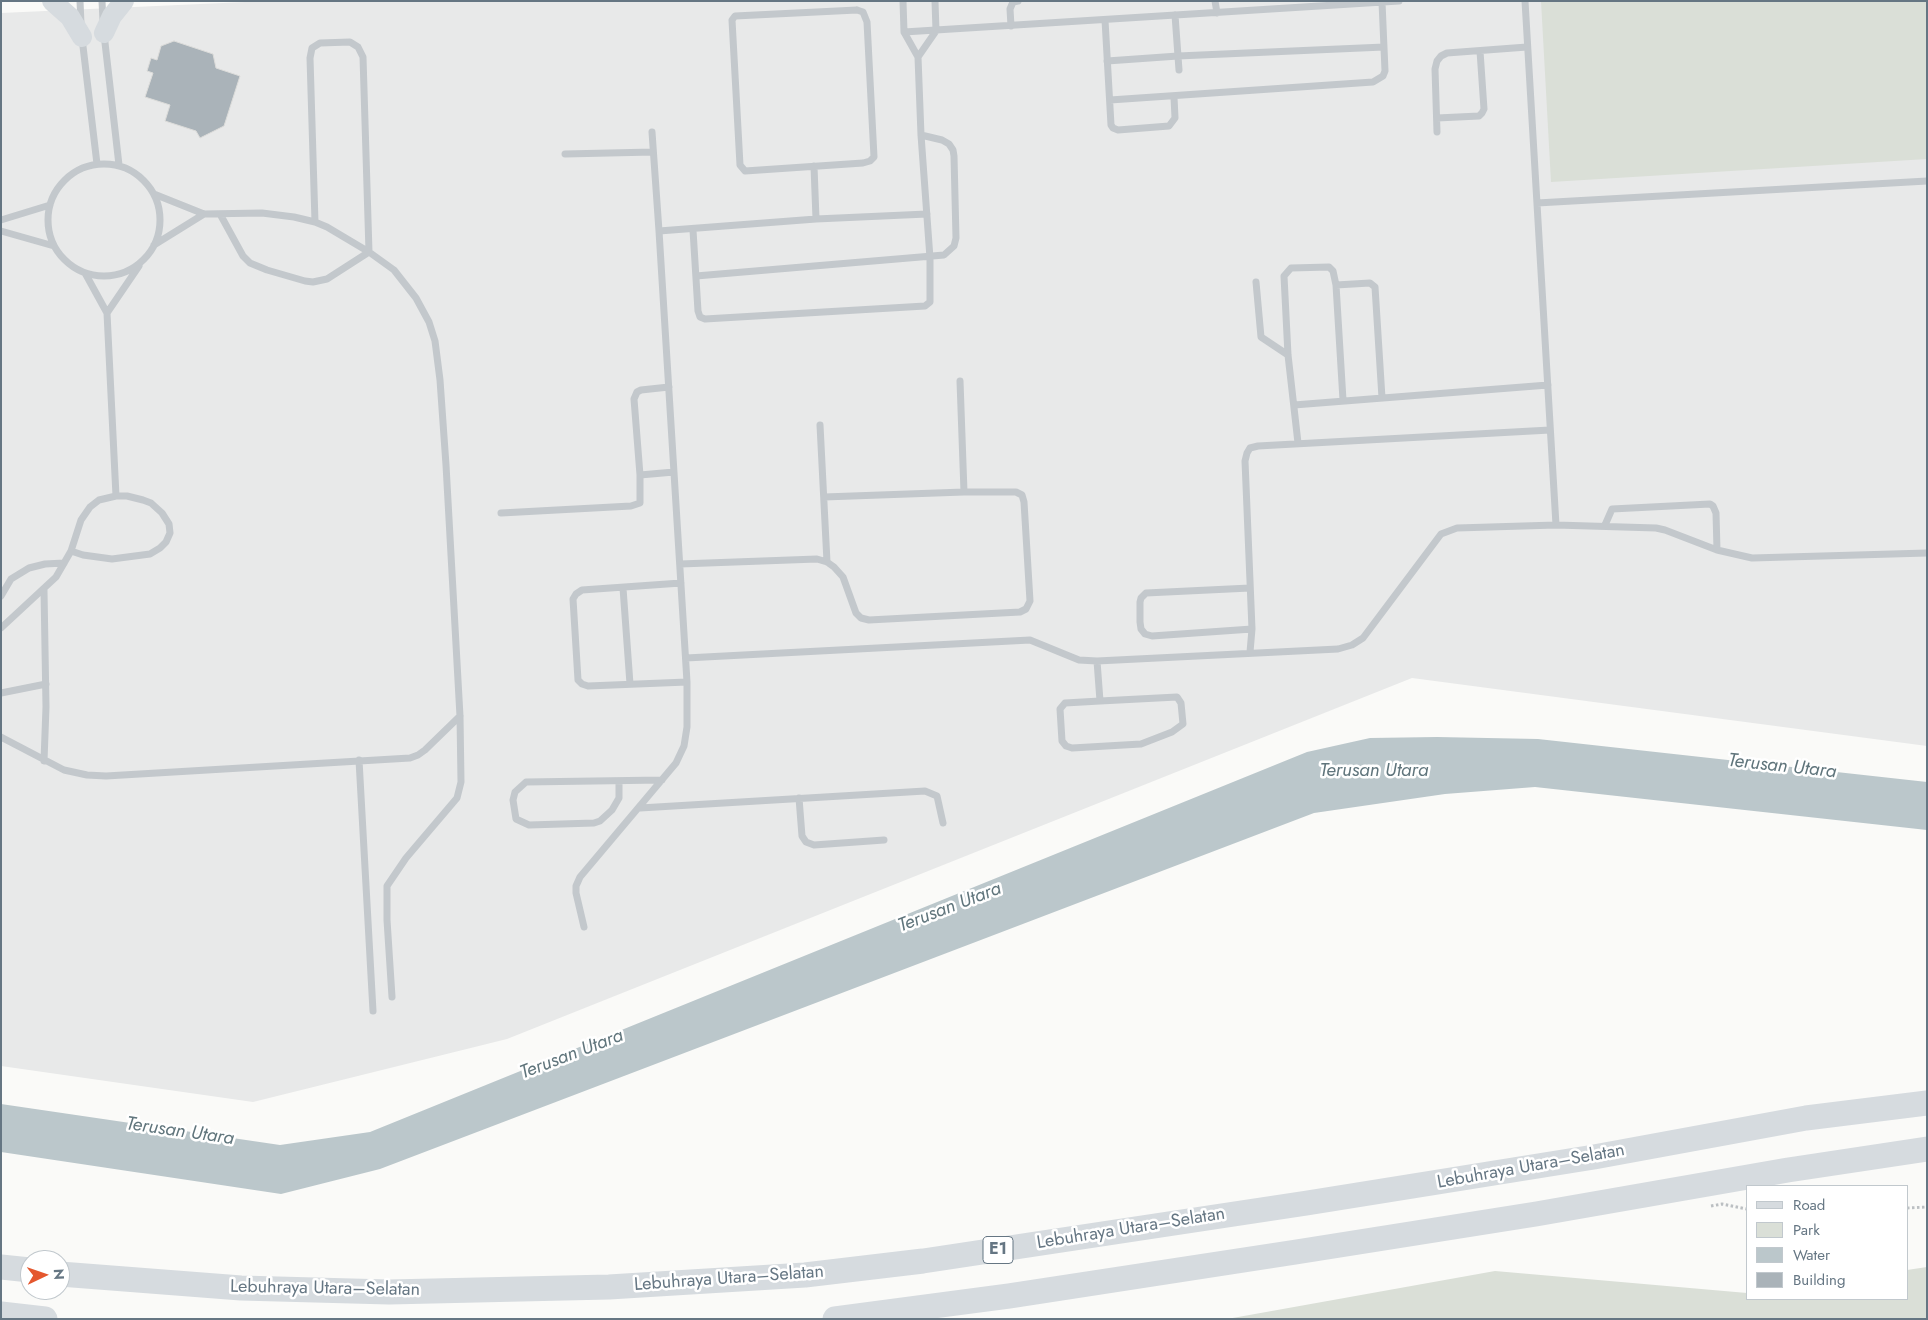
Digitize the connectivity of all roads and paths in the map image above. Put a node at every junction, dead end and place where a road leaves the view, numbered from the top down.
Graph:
1 (52, 1) edge
2 (80, 1) edge
3 (102, 1) edge
4 (124, 1) edge
5 (903, 1) edge
6 (935, 1) edge
7 (1018, 1) edge
8 (1215, 1) edge
9 (1397, 1) edge
10 (1525, 1) edge
11 (1382, 2) edge
12 (1313, 4) edge
13 (1217, 13) junction
14 (1176, 15) junction
15 (1105, 20) junction
16 (1011, 26) junction
17 (936, 30) junction
18 (904, 32) junction
19 (104, 33) junction
20 (82, 37) junction
21 (1384, 47) junction
22 (1528, 47) junction
23 (1480, 51) junction
24 (1178, 56) junction
25 (918, 57) junction
26 (1107, 62) junction
27 (1179, 70) dead end
28 (1174, 97) junction
29 (1110, 100) junction
30 (1437, 118) junction
31 (652, 132) dead end
32 (1437, 132) dead end
33 (921, 135) junction
34 (653, 152) junction
35 (565, 154) dead end
36 (97, 164) junction
37 (119, 165) junction
38 (814, 166) junction
39 (1927, 181) edge
40 (154, 194) junction
41 (1537, 203) junction
42 (50, 205) junction
43 (204, 214) junction
44 (220, 214) junction
45 (927, 214) junction
46 (816, 219) junction
47 (1, 220) edge
48 (315, 222) junction
49 (693, 230) junction
50 (1, 231) edge
51 (660, 231) junction
52 (154, 245) junction
53 (54, 246) junction
54 (368, 252) junction
55 (930, 258) junction
56 (142, 261) junction
57 (85, 273) junction
58 (696, 276) junction
59 (1256, 282) dead end
60 (1336, 285) junction
61 (107, 313) junction
62 (1288, 355) junction
63 (960, 381) dead end
64 (1548, 385) junction
65 (669, 387) junction
66 (1382, 398) junction
67 (1343, 400) junction
68 (1294, 405) junction
69 (820, 425) dead end
70 (1550, 430) junction
71 (1298, 443) junction
72 (674, 472) junction
73 (640, 475) junction
74 (964, 492) junction
75 (116, 496) junction
76 (824, 497) junction
77 (501, 512) dead end
78 (1556, 525) junction
79 (1604, 526) junction
80 (1717, 550) junction
81 (71, 551) junction
82 (1927, 553) edge
83 (827, 562) junction
84 (64, 563) junction
85 (680, 564) junction
86 (681, 583) junction
87 (623, 588) junction
88 (1250, 588) junction
89 (44, 590) junction
90 (1, 596) edge
91 (1, 628) edge
92 (1252, 629) junction
93 (1250, 652) junction
94 (686, 658) junction
95 (1097, 662) junction
96 (687, 682) junction
97 (46, 684) junction
98 (630, 684) junction
99 (1, 693) edge
100 (1100, 701) junction
101 (460, 716) junction
102 (1, 737) edge
103 (44, 760) junction
104 (359, 760) junction
105 (662, 780) junction
106 (619, 781) junction
107 (798, 798) junction
108 (640, 808) junction
109 (943, 822) dead end
110 (884, 840) dead end
111 (584, 927) dead end
112 (392, 997) dead end
113 (373, 1011) dead end
114 (1927, 1103) edge
115 (1927, 1150) edge
116 (1927, 1207) edge
117 (1908, 1208) edge
118 (1, 1267) edge
119 (20, 1269) edge
120 (70, 1275) edge
121 (1, 1314) edge
122 (45, 1319) edge
123 (835, 1319) edge

1 - 20 street
2 - 20 lane
3 - 19 lane
4 - 19 street
5 - 18 lane
6 - 17 lane
7 - 16 lane
8 - 13 lane
9 - 11 lane
10 - 22 lane
11 - 12 lane
11 - 21 lane
12 - 13 lane
13 - 14 lane
14 - 15 lane
14 - 24 lane
15 - 16 lane
15 - 26 lane
16 - 17 lane
17 - 18 lane
17 - 25 lane
18 - 25 lane
19 - 37 lane
20 - 36 lane
21 - 24 lane
21 - 28 lane
22 - 23 lane
22 - 41 lane
23 - 30 lane
23 - 30 lane
24 - 26 lane
24 - 27 lane
25 - 33 lane
26 - 29 lane
28 - 29 lane
28 - 29 lane
30 - 32 lane
31 - 34 lane
33 - 45 lane
33 - 55 lane
34 - 35 lane
34 - 51 lane
36 - 37 lane
36 - 42 lane
37 - 40 lane
38 - 38 lane
38 - 46 lane
39 - 41 lane
40 - 43 lane
40 - 52 lane
41 - 64 lane
42 - 47 lane
42 - 53 lane
43 - 44 lane
43 - 52 lane
44 - 48 lane
44 - 54 lane
45 - 46 lane
45 - 55 lane
46 - 49 lane
48 - 54 lane
48 - 54 lane
49 - 51 lane
49 - 58 lane
50 - 53 lane
51 - 65 lane
52 - 56 lane
53 - 57 lane
54 - 101 lane
55 - 58 lane
55 - 58 lane
56 - 57 lane
56 - 61 lane
57 - 61 lane
59 - 62 lane
60 - 62 lane
60 - 66 lane
60 - 67 lane
61 - 75 lane
62 - 68 lane
63 - 74 lane
64 - 66 lane
64 - 70 lane
65 - 72 lane
65 - 73 lane
66 - 67 lane
67 - 68 lane
68 - 71 lane
69 - 76 lane
70 - 71 lane
70 - 78 lane
71 - 88 lane
72 - 73 lane
72 - 85 lane
73 - 77 lane
74 - 76 lane
74 - 83 lane
75 - 81 lane
75 - 81 lane
76 - 83 lane
78 - 79 lane
78 - 93 lane
79 - 80 lane
79 - 80 lane
80 - 82 lane
81 - 84 lane
83 - 85 lane
84 - 89 lane
84 - 90 lane
85 - 86 lane
86 - 87 lane
86 - 94 lane
87 - 98 lane
87 - 98 lane
88 - 92 lane
88 - 92 lane
89 - 91 lane
89 - 97 lane
92 - 93 lane
93 - 95 lane
94 - 95 lane
94 - 96 lane
95 - 100 lane
96 - 98 lane
96 - 105 lane
97 - 99 lane
97 - 103 lane
100 - 100 lane
101 - 104 lane
101 - 112 lane
102 - 103 lane
103 - 104 lane
104 - 113 lane
105 - 106 lane
105 - 108 lane
106 - 106 lane
107 - 108 lane
107 - 109 lane
107 - 110 lane
108 - 111 lane
114 - 120 highway, Lebuhraya Utara–Selatan / E1
115 - 123 highway
116 - 117 path
118 - 119 highway
121 - 122 highway

